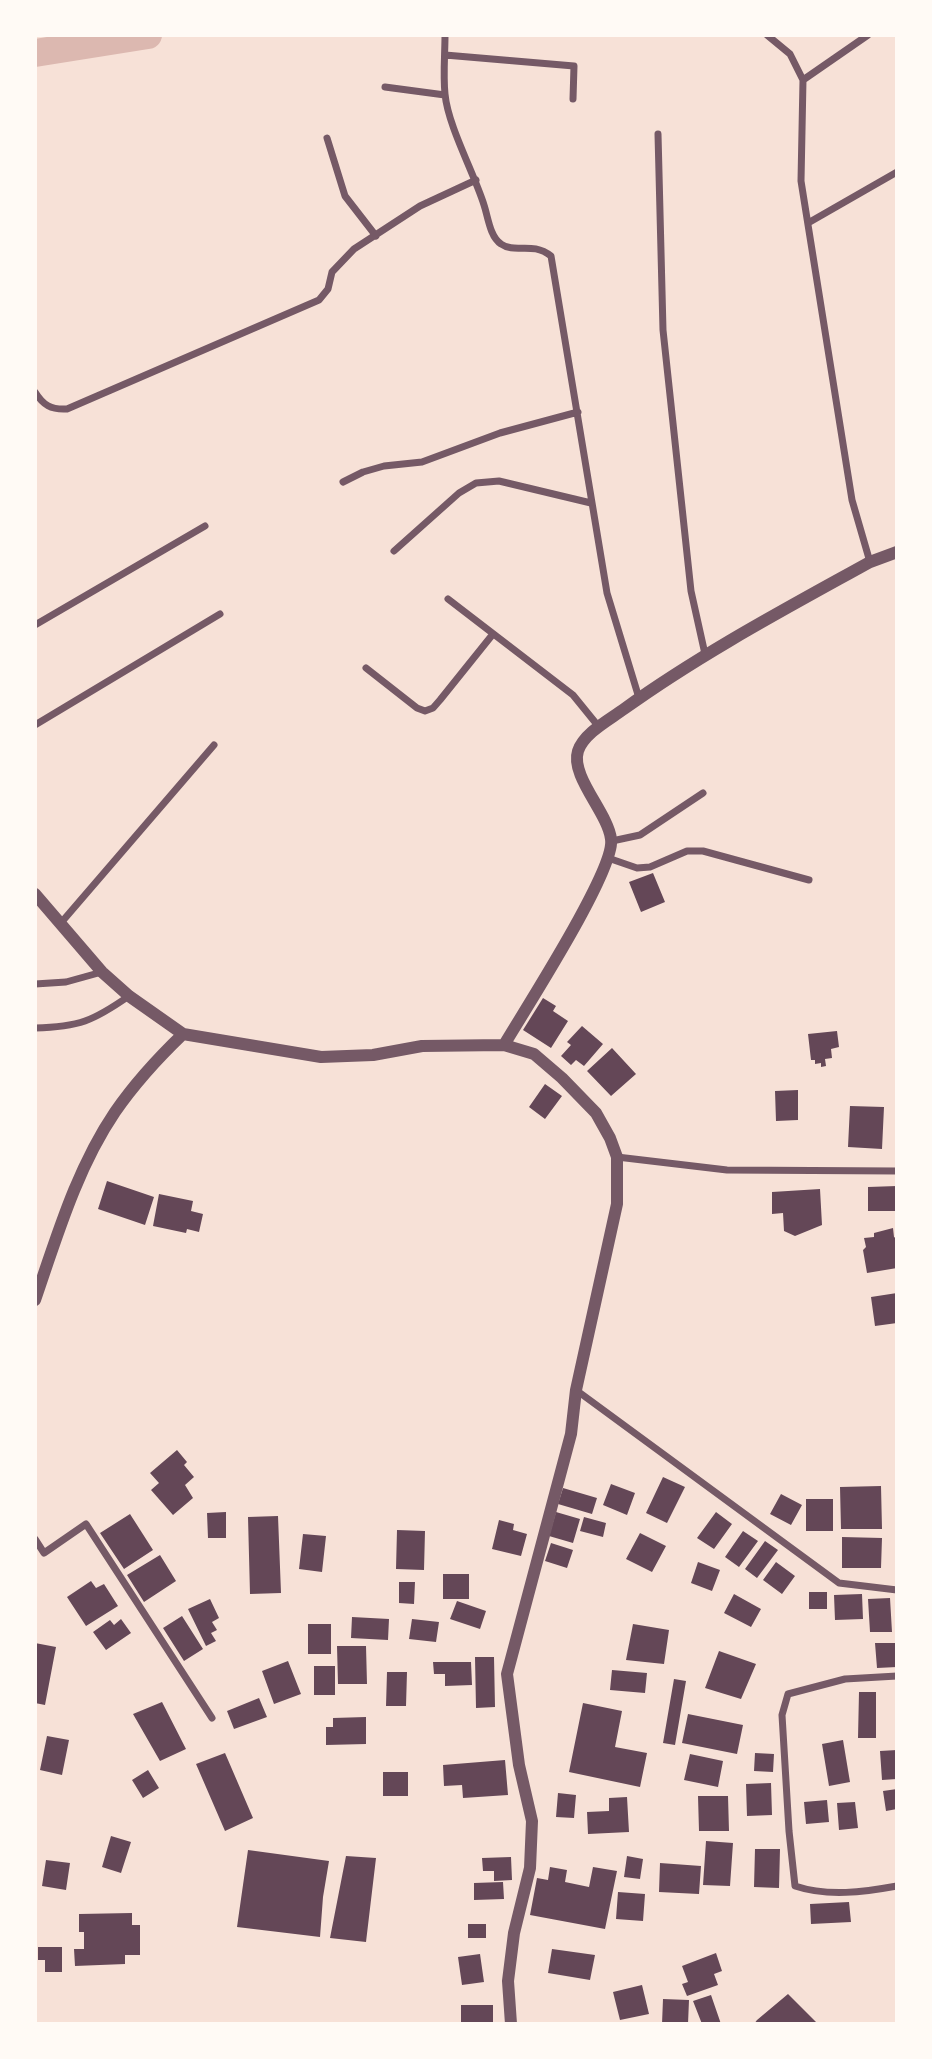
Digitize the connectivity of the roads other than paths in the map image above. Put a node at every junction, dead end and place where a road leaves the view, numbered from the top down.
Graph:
1 (445, 35) edge
2 (767, 35) edge
3 (868, 35) edge
4 (445, 55) junction
5 (803, 80) junction
6 (385, 88) dead end
7 (445, 95) junction
8 (573, 99) dead end
9 (658, 134) dead end
10 (327, 138) dead end
11 (897, 172) edge
12 (476, 180) junction
13 (808, 223) junction
14 (376, 236) junction
15 (35, 392) edge
16 (578, 412) junction
17 (343, 482) dead end
18 (592, 503) junction
19 (205, 526) dead end
20 (394, 551) dead end
21 (897, 551) edge
22 (870, 562) junction
23 (447, 599) dead end
24 (220, 614) dead end
25 (35, 625) edge
26 (493, 635) junction
27 (705, 654) junction
28 (366, 668) dead end
29 (639, 698) junction
30 (35, 724) edge
31 (599, 727) junction
32 (214, 745) dead end
33 (703, 793) dead end
34 (612, 841) junction
35 (608, 858) junction
36 (809, 880) dead end
37 (35, 894) edge
38 (60, 924) junction
39 (102, 972) junction
40 (35, 984) edge
41 (129, 996) junction
42 (35, 1028) edge
43 (183, 1034) junction
44 (504, 1045) junction
45 (617, 1157) junction
46 (897, 1171) edge
47 (35, 1300) edge
48 (576, 1390) junction
49 (35, 1539) edge
50 (897, 1590) edge
51 (897, 1676) edge
52 (212, 1718) dead end
53 (897, 1886) edge
54 (511, 2024) edge

1 - 4 street
2 - 5 street
3 - 5 street
4 - 7 street
4 - 8 street
5 - 13 street
6 - 7 street
7 - 12 street
9 - 27 street
10 - 14 street
11 - 13 street
12 - 14 street
12 - 16 street
13 - 22 street
14 - 15 street
16 - 17 street
16 - 18 street
18 - 20 street
18 - 29 street
19 - 25 street
21 - 22 street
22 - 27 street
23 - 26 street
24 - 30 street
26 - 28 street
26 - 31 street
27 - 29 street
29 - 31 street
31 - 34 street
32 - 38 street
33 - 34 street
34 - 35 street
35 - 36 street
35 - 44 street
37 - 38 street
38 - 39 street
39 - 40 street
39 - 41 street
41 - 42 street
41 - 43 street
43 - 44 street
43 - 47 street
44 - 45 street
45 - 46 street
45 - 48 street
48 - 50 street
48 - 54 street
49 - 52 street
51 - 53 street

